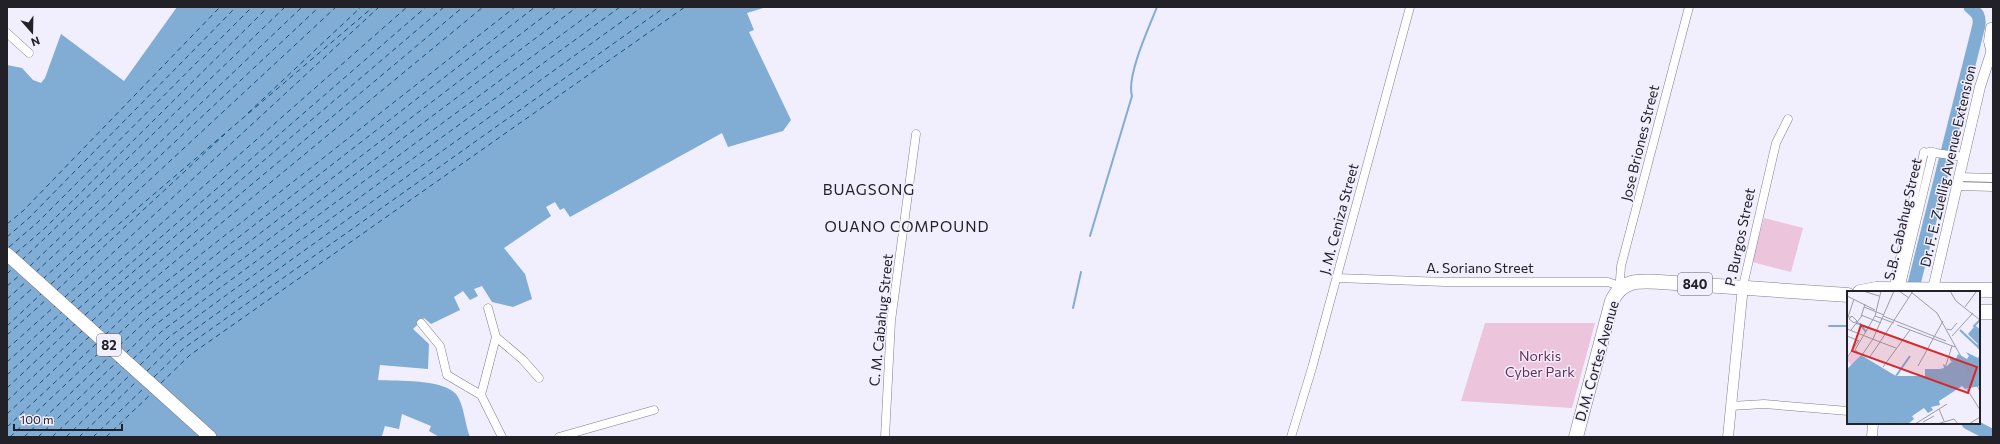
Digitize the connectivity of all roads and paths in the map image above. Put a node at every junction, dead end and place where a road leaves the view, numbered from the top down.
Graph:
1 (1410, 7) edge
2 (1689, 7) edge
3 (1992, 27) edge
4 (7, 33) edge
5 (1991, 45) edge
6 (29, 53) dead end
7 (1788, 119) dead end
8 (916, 134) dead end
9 (1959, 157) junction
10 (1993, 178) edge
11 (1958, 182) junction
12 (1993, 187) edge
13 (7, 254) edge
14 (1337, 278) junction
15 (1622, 286) junction
16 (1743, 286) junction
17 (1906, 290) edge
18 (1993, 290) edge
19 (1864, 291) edge
20 (1847, 295) edge
21 (488, 308) dead end
22 (1980, 312) edge
23 (1993, 312) edge
24 (421, 323) dead end
25 (496, 337) junction
26 (539, 378) dead end
27 (481, 395) junction
28 (1730, 406) junction
29 (654, 410) dead end
30 (1847, 411) edge
31 (1873, 424) edge
32 (210, 437) edge
33 (502, 437) edge
34 (558, 437) edge
35 (885, 437) edge
36 (1291, 437) edge
37 (1576, 437) edge
38 (1728, 437) edge
39 (1872, 437) edge

1 - 14 street, J. M. Ceniza Street
2 - 15 street, Jose Briones Street
3 - 5 street, Dr. F. E. Zuellig Avenue Extension
4 - 6 street
5 - 9 street, Dr. F. E. Zuellig Avenue Extension
7 - 16 street, P. Burgos Street
8 - 35 street, C. M. Cabahug Street
9 - 11 street, Dr. F. E. Zuellig Avenue Extension
9 - 17 street, S.B. Cabahug Street
10 - 11 street
11 - 12 street
11 - 17 street, Dr. F. E. Zuellig Avenue Extension
13 - 32 main road, 82
14 - 15 street, A. Soriano Street
14 - 36 street, J. M. Ceniza Street
15 - 16 highway, 840
15 - 37 highway, D.M. Cortes Avenue
16 - 20 highway, 840
16 - 28 street, P. Burgos Street
17 - 18 highway
17 - 19 highway
21 - 25 street
22 - 23 highway
24 - 27 street
25 - 26 street
25 - 27 street
27 - 33 street
28 - 30 street
28 - 38 street, P. Burgos Street
29 - 34 street
31 - 39 street

